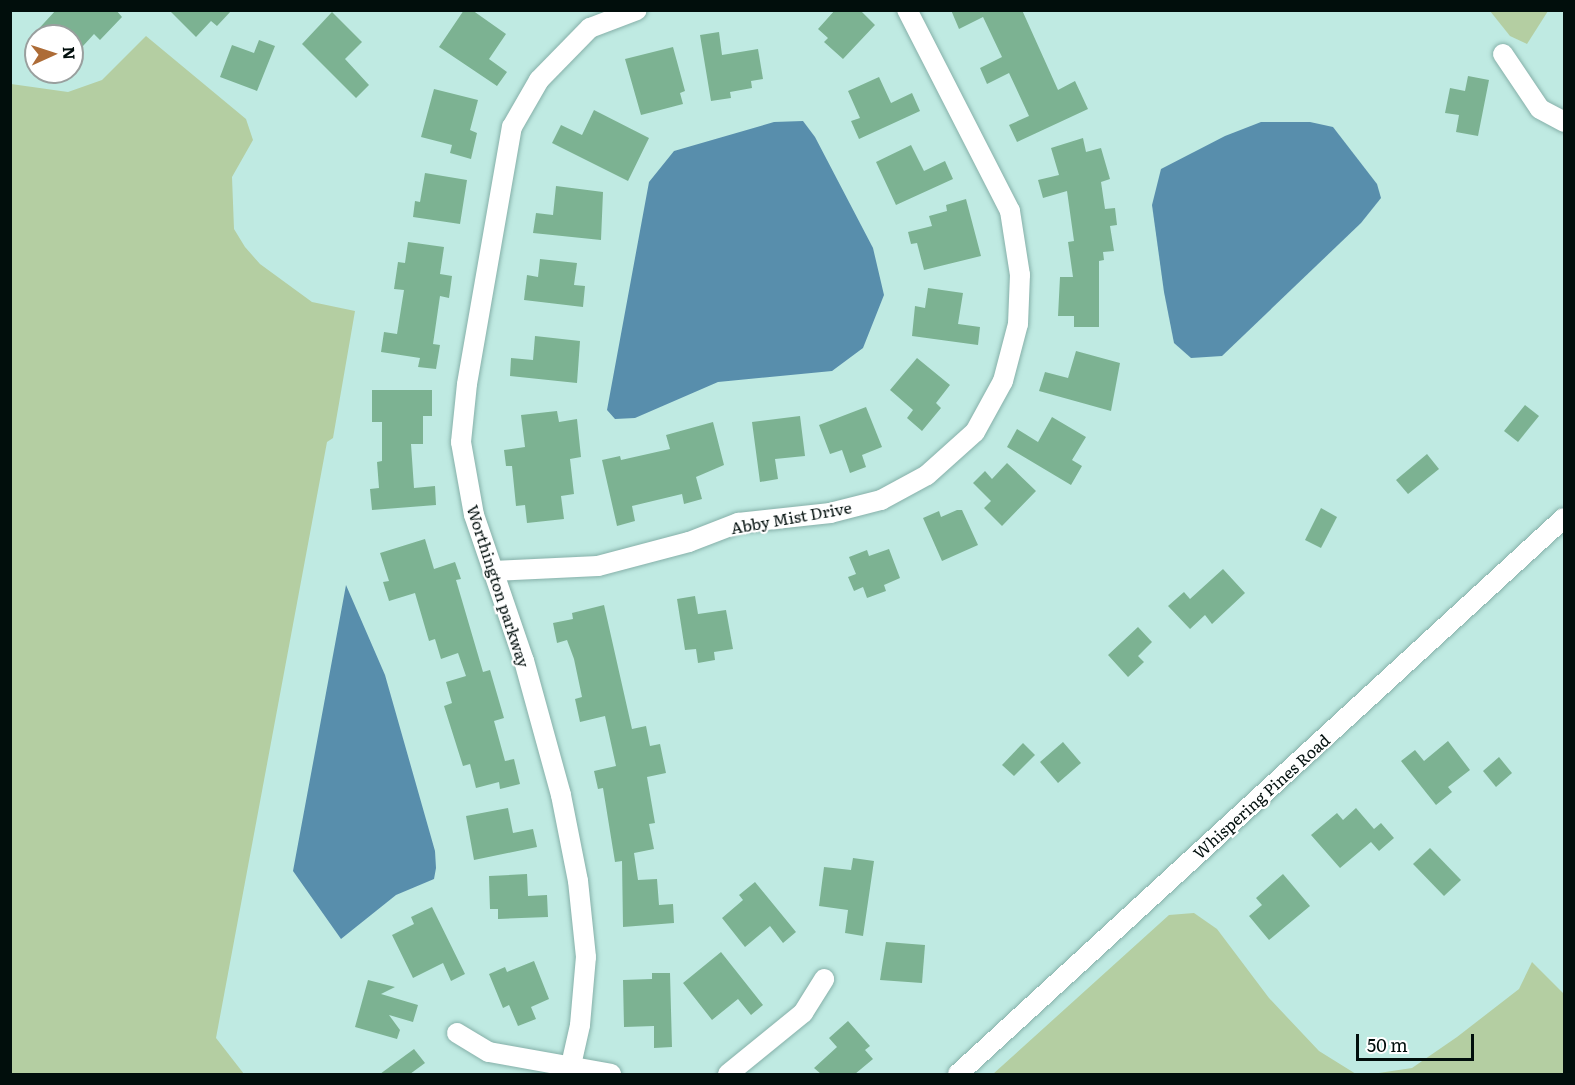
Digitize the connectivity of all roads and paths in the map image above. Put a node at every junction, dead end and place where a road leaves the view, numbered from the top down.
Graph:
1 (637, 10) edge
2 (907, 10) edge
3 (610, 15) edge
4 (1503, 54) dead end
5 (1564, 122) edge
6 (1564, 518) edge
7 (493, 571) junction
8 (824, 979) dead end
9 (457, 1033) dead end
10 (570, 1071) edge
11 (611, 1074) edge
12 (728, 1074) edge
13 (958, 1074) edge

1 - 3 street, Worthington parkway
2 - 7 street, Abby Mist Drive
3 - 7 street, Worthington parkway
4 - 5 street
6 - 13 street, Whispering Pines Road
7 - 10 street, Worthington parkway
8 - 12 street
9 - 10 street
10 - 11 street

